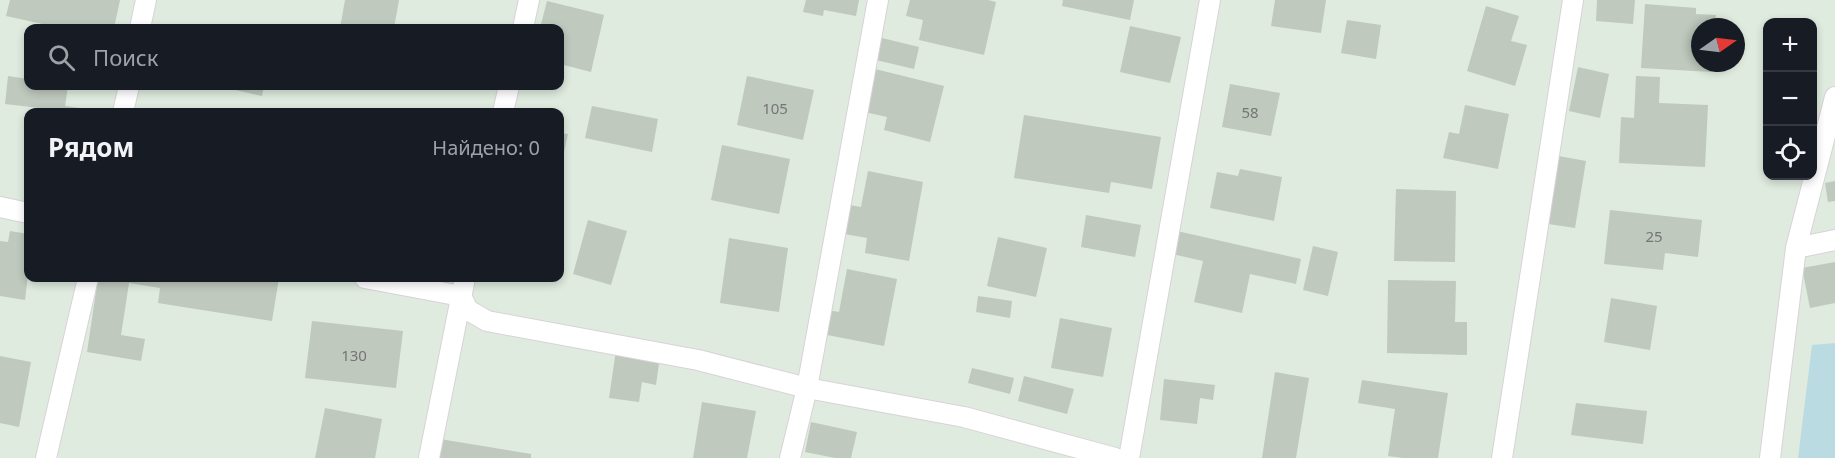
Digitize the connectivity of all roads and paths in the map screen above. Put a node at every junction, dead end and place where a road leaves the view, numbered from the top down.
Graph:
1 (146, 0) edge
2 (529, 0) edge
3 (878, 0) edge
4 (1210, 0) edge
5 (1573, 0) edge
6 (141, 24) edge
7 (524, 24) edge
8 (128, 90) edge
9 (508, 90) edge
10 (1835, 97) edge
11 (124, 108) edge
12 (504, 108) edge
13 (0, 207) edge
14 (24, 212) edge
15 (1835, 240) edge
16 (1796, 248) junction
17 (87, 282) edge
18 (409, 282) edge
19 (463, 287) edge
20 (807, 388) junction
21 (46, 458) edge
22 (429, 458) edge
23 (790, 458) edge
24 (1115, 458) edge
25 (1130, 458) edge
26 (1502, 458) edge
27 (1770, 458) edge

1 - 6 lane
2 - 7 lane
3 - 20 lane
4 - 25 lane
5 - 26 lane
8 - 11 lane
9 - 12 lane
10 - 16 lane
13 - 14 lane
15 - 16 lane
16 - 27 lane
17 - 21 lane
18 - 19 lane
19 - 20 lane
19 - 22 lane
20 - 23 lane
20 - 24 lane

